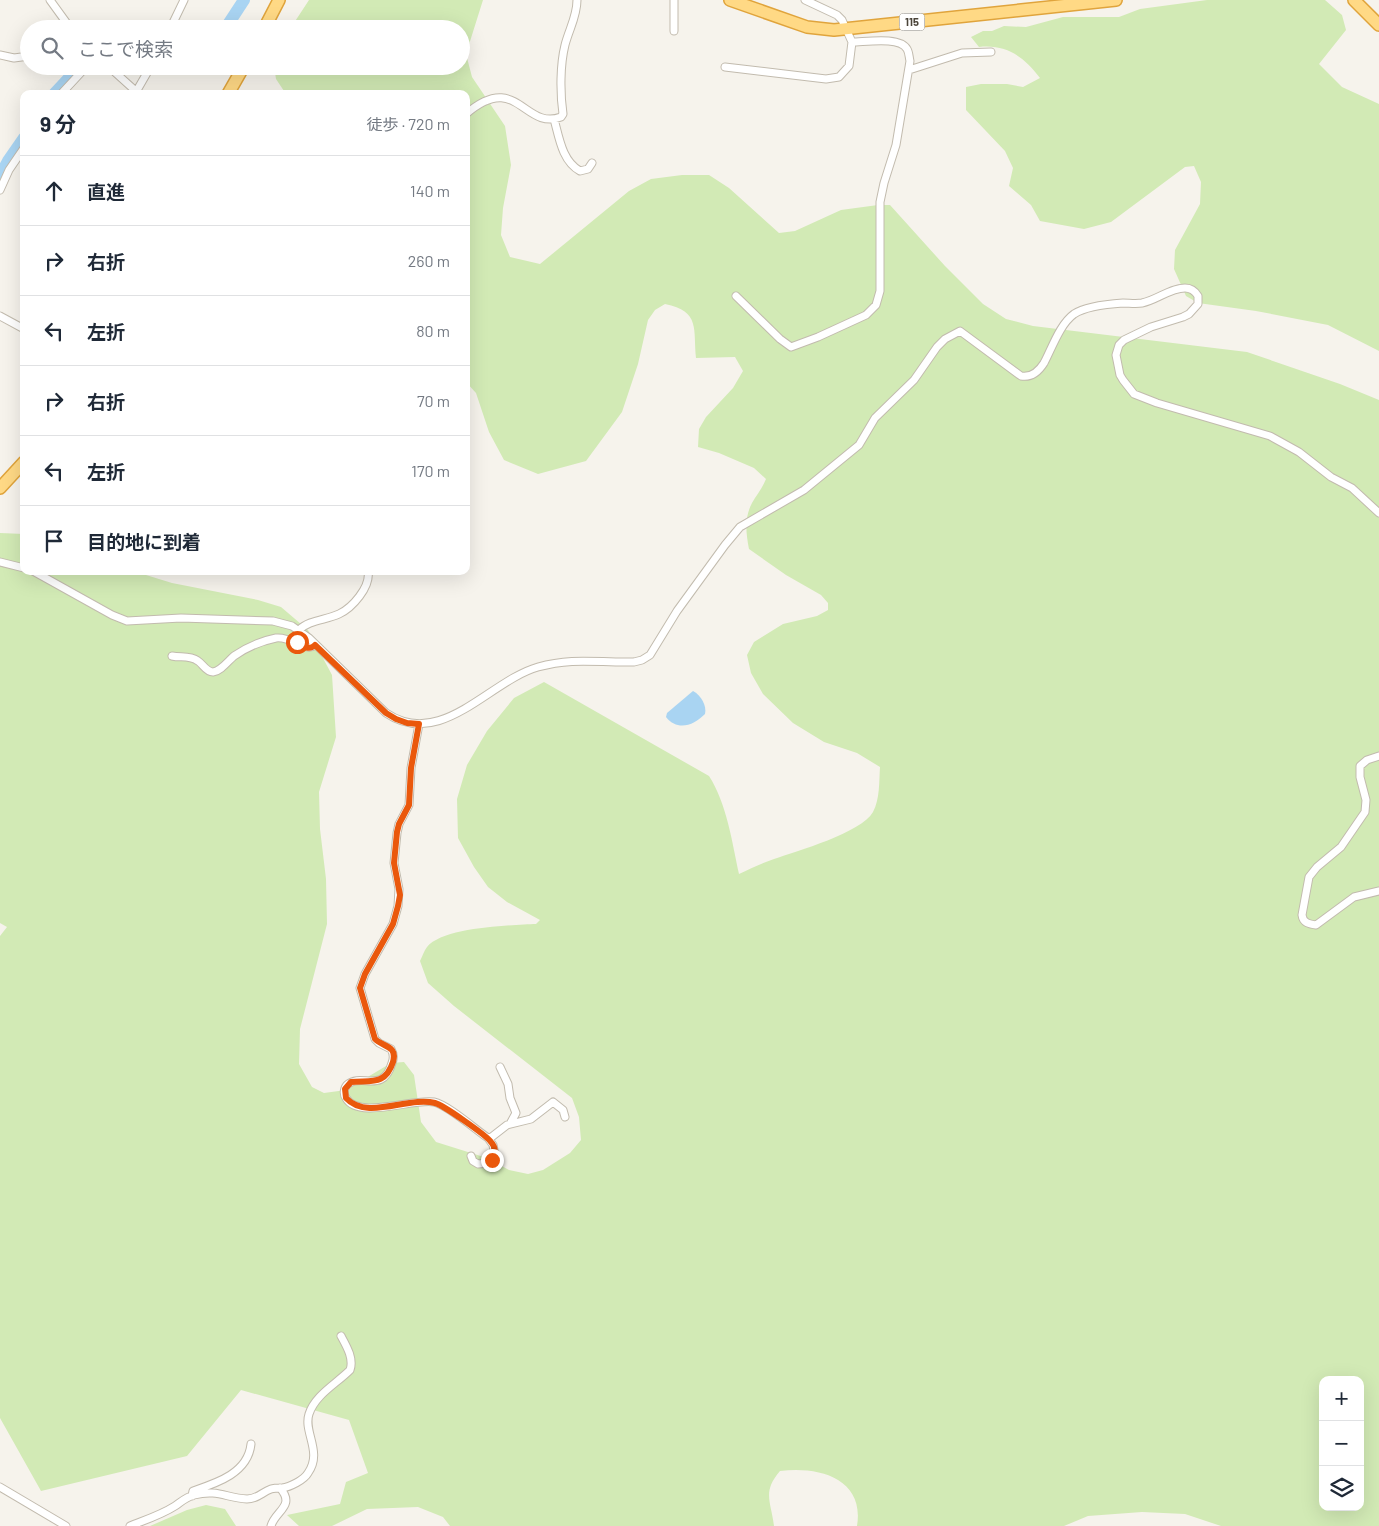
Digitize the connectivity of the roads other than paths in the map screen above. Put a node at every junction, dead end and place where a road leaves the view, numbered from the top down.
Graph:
1 (50, 0) edge
2 (184, 0) edge
3 (279, 0) edge
4 (577, 0) edge
5 (674, 0) edge
6 (730, 0) edge
7 (805, 0) edge
8 (1116, 0) edge
9 (1354, 0) edge
10 (64, 20) edge
11 (174, 20) edge
12 (269, 20) edge
13 (1379, 25) edge
14 (845, 29) junction
15 (674, 31) dead end
16 (852, 42) junction
17 (991, 52) dead end
18 (0, 55) edge
19 (20, 57) edge
20 (725, 67) dead end
21 (909, 70) junction
22 (79, 75) edge
23 (118, 75) edge
24 (146, 75) edge
25 (239, 75) edge
26 (64, 90) edge
27 (135, 90) edge
28 (139, 90) edge
29 (230, 90) edge
30 (470, 111) edge
31 (554, 119) junction
32 (20, 154) edge
33 (592, 163) dead end
34 (0, 190) edge
35 (736, 296) dead end
36 (0, 316) edge
37 (20, 327) edge
38 (20, 466) edge
39 (0, 488) edge
40 (1379, 514) edge
41 (0, 562) edge
42 (20, 567) edge
43 (40, 575) edge
44 (368, 575) edge
45 (299, 630) junction
46 (315, 645) junction
47 (172, 656) dead end
48 (419, 724) junction
49 (1379, 756) edge
50 (1379, 891) edge
51 (500, 1067) dead end
52 (565, 1117) dead end
53 (510, 1124) junction
54 (489, 1139) junction
55 (472, 1156) dead end
56 (341, 1336) dead end
57 (251, 1444) dead end
58 (0, 1487) edge
59 (280, 1488) junction
60 (192, 1496) junction
61 (66, 1526) edge
62 (130, 1526) edge
63 (271, 1526) edge

1 - 10 street
2 - 11 street
3 - 12 highway
4 - 31 street
5 - 15 street
6 - 14 highway, 115
7 - 14 street
8 - 14 highway, 115
9 - 13 highway
14 - 16 street
16 - 20 street
16 - 21 street
17 - 21 street
18 - 19 street
21 - 35 street
22 - 26 street
23 - 27 street
24 - 28 street
25 - 29 highway
30 - 31 street
31 - 33 street
32 - 34 street
36 - 37 street
38 - 39 highway
40 - 48 street
41 - 42 street
43 - 45 street
44 - 45 street
45 - 46 street
46 - 47 street
46 - 48 street
48 - 54 street
49 - 50 street
51 - 53 street
52 - 53 street
53 - 54 street
54 - 55 street
56 - 59 street
57 - 60 street
58 - 61 street
59 - 60 street
59 - 63 street
60 - 62 street

